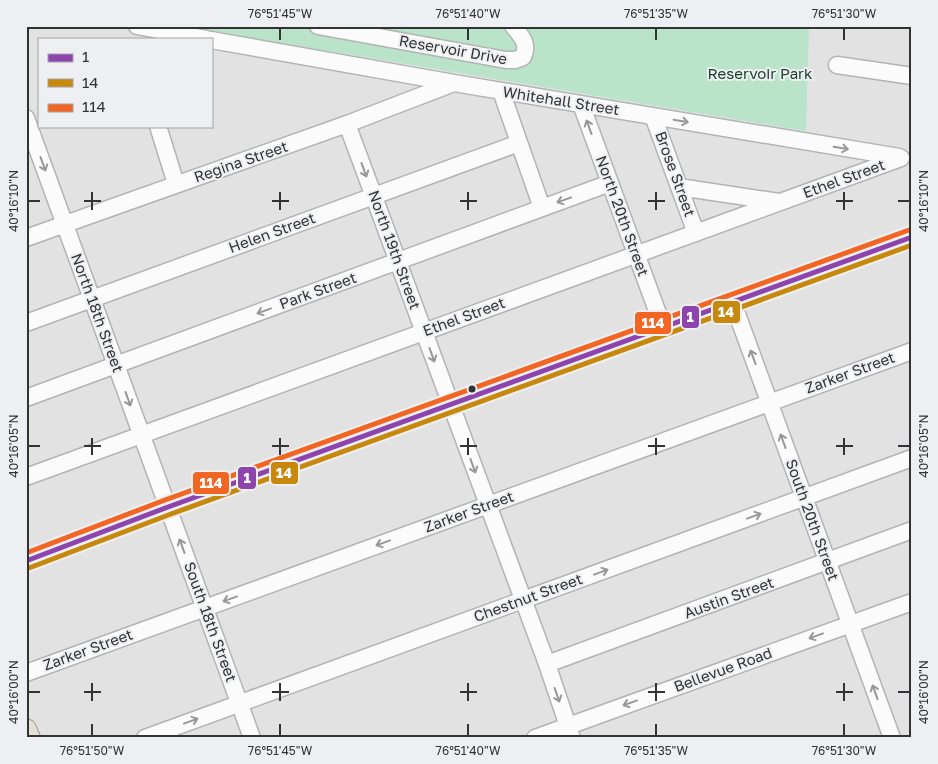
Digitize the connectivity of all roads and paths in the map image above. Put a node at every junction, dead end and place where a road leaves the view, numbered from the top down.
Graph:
1 (137, 26) edge
2 (318, 26) edge
3 (513, 26) edge
4 (154, 34) edge
5 (196, 38) edge
6 (212, 40) edge
7 (837, 65) dead end
8 (912, 76) edge
9 (454, 83) junction
10 (501, 91) junction
11 (581, 104) junction
12 (653, 116) junction
13 (347, 124) junction
14 (28, 127) edge
15 (159, 128) edge
16 (519, 143) junction
17 (906, 158) edge
18 (610, 183) junction
19 (176, 184) junction
20 (679, 187) junction
21 (374, 196) junction
22 (780, 202) junction
23 (542, 208) junction
24 (65, 225) junction
25 (696, 232) junction
26 (912, 237) edge
27 (26, 238) edge
28 (636, 254) junction
29 (398, 262) junction
30 (92, 299) junction
31 (733, 302) junction
32 (26, 323) edge
33 (664, 327) junction
34 (424, 332) junction
35 (912, 351) edge
36 (116, 365) junction
37 (26, 398) edge
38 (769, 402) junction
39 (450, 404) junction
40 (141, 435) junction
41 (912, 458) edge
42 (26, 477) edge
43 (804, 498) junction
44 (487, 505) junction
45 (168, 507) junction
46 (912, 530) edge
47 (26, 561) edge
48 (828, 562) junction
49 (522, 600) junction
50 (912, 602) edge
51 (204, 608) junction
52 (850, 624) junction
53 (547, 664) junction
54 (26, 673) edge
55 (239, 703) junction
56 (26, 729) edge
57 (570, 732) edge
58 (30, 738) edge
59 (145, 738) edge
60 (252, 738) edge
61 (535, 738) edge
62 (892, 738) edge

1 - 4 street
2 - 3 street, Reservoir Drive
4 - 5 street
6 - 9 street, Whitehall Street
7 - 8 street
9 - 10 street, Whitehall Street
9 - 13 street, Regina Street
10 - 11 street, Whitehall Street
10 - 16 street
11 - 12 street, Whitehall Street
18 -> 11 street, North 20th Street
12 -> 17 street, Whitehall Street
12 - 20 street, Brose Street
13 - 19 street, Regina Street
13 -> 21 street, North 19th Street
14 -> 24 street, North 18th Street
15 - 19 street
16 - 21 street, Helen Street
16 - 23 street
17 - 22 street, Ethel Street
18 -> 23 street, Park Street
18 - 28 street, North 20th Street
19 - 24 street, Regina Street
20 - 22 street
20 - 25 street, Brose Street
21 - 29 street, North 19th Street
21 - 30 street, Helen Street
22 - 25 street, Ethel Street
23 - 29 street, Park Street
24 - 27 street, Regina Street
24 - 30 street, North 18th Street
25 - 28 street, Ethel Street
26 - 31 main road
28 - 33 street, North 20th Street
28 - 34 street, Ethel Street
29 - 34 street, North 19th Street
29 -> 36 street, Park Street
30 - 32 street, Helen Street
30 - 36 street, North 18th Street
31 - 33 main road
38 -> 31 street, South 20th Street
33 - 39 main road
34 -> 39 street, North 19th Street
34 - 40 street, Ethel Street
35 - 38 street, Zarker Street
36 - 37 street, Park Street
36 -> 40 street, North 18th Street
43 -> 38 street, South 20th Street
38 - 44 street, Zarker Street
39 -> 44 street, North 19th Street
39 - 45 main road
40 - 42 street, Ethel Street
40 - 45 street, North 18th Street
41 - 43 street, Chestnut Street
43 - 48 street, South 20th Street
49 -> 43 street, Chestnut Street
44 - 49 street, North 19th Street
44 -> 51 street, Zarker Street
45 - 47 main road
51 -> 45 street, South 18th Street
46 - 48 street, Austin Street
48 - 52 street, South 20th Street
48 - 53 street, Austin Street
49 - 53 street, North 19th Street
49 - 55 street, Chestnut Street
50 - 52 street, Bellevue Road
51 - 54 street, Zarker Street
51 - 55 street, South 18th Street
52 -> 57 street, Bellevue Road
62 -> 52 street, South 20th Street
53 -> 57 street, North 19th Street
59 -> 55 street, Chestnut Street
55 - 60 street, South 18th Street
56 - 58 main road
57 - 61 street, Bellevue Road

